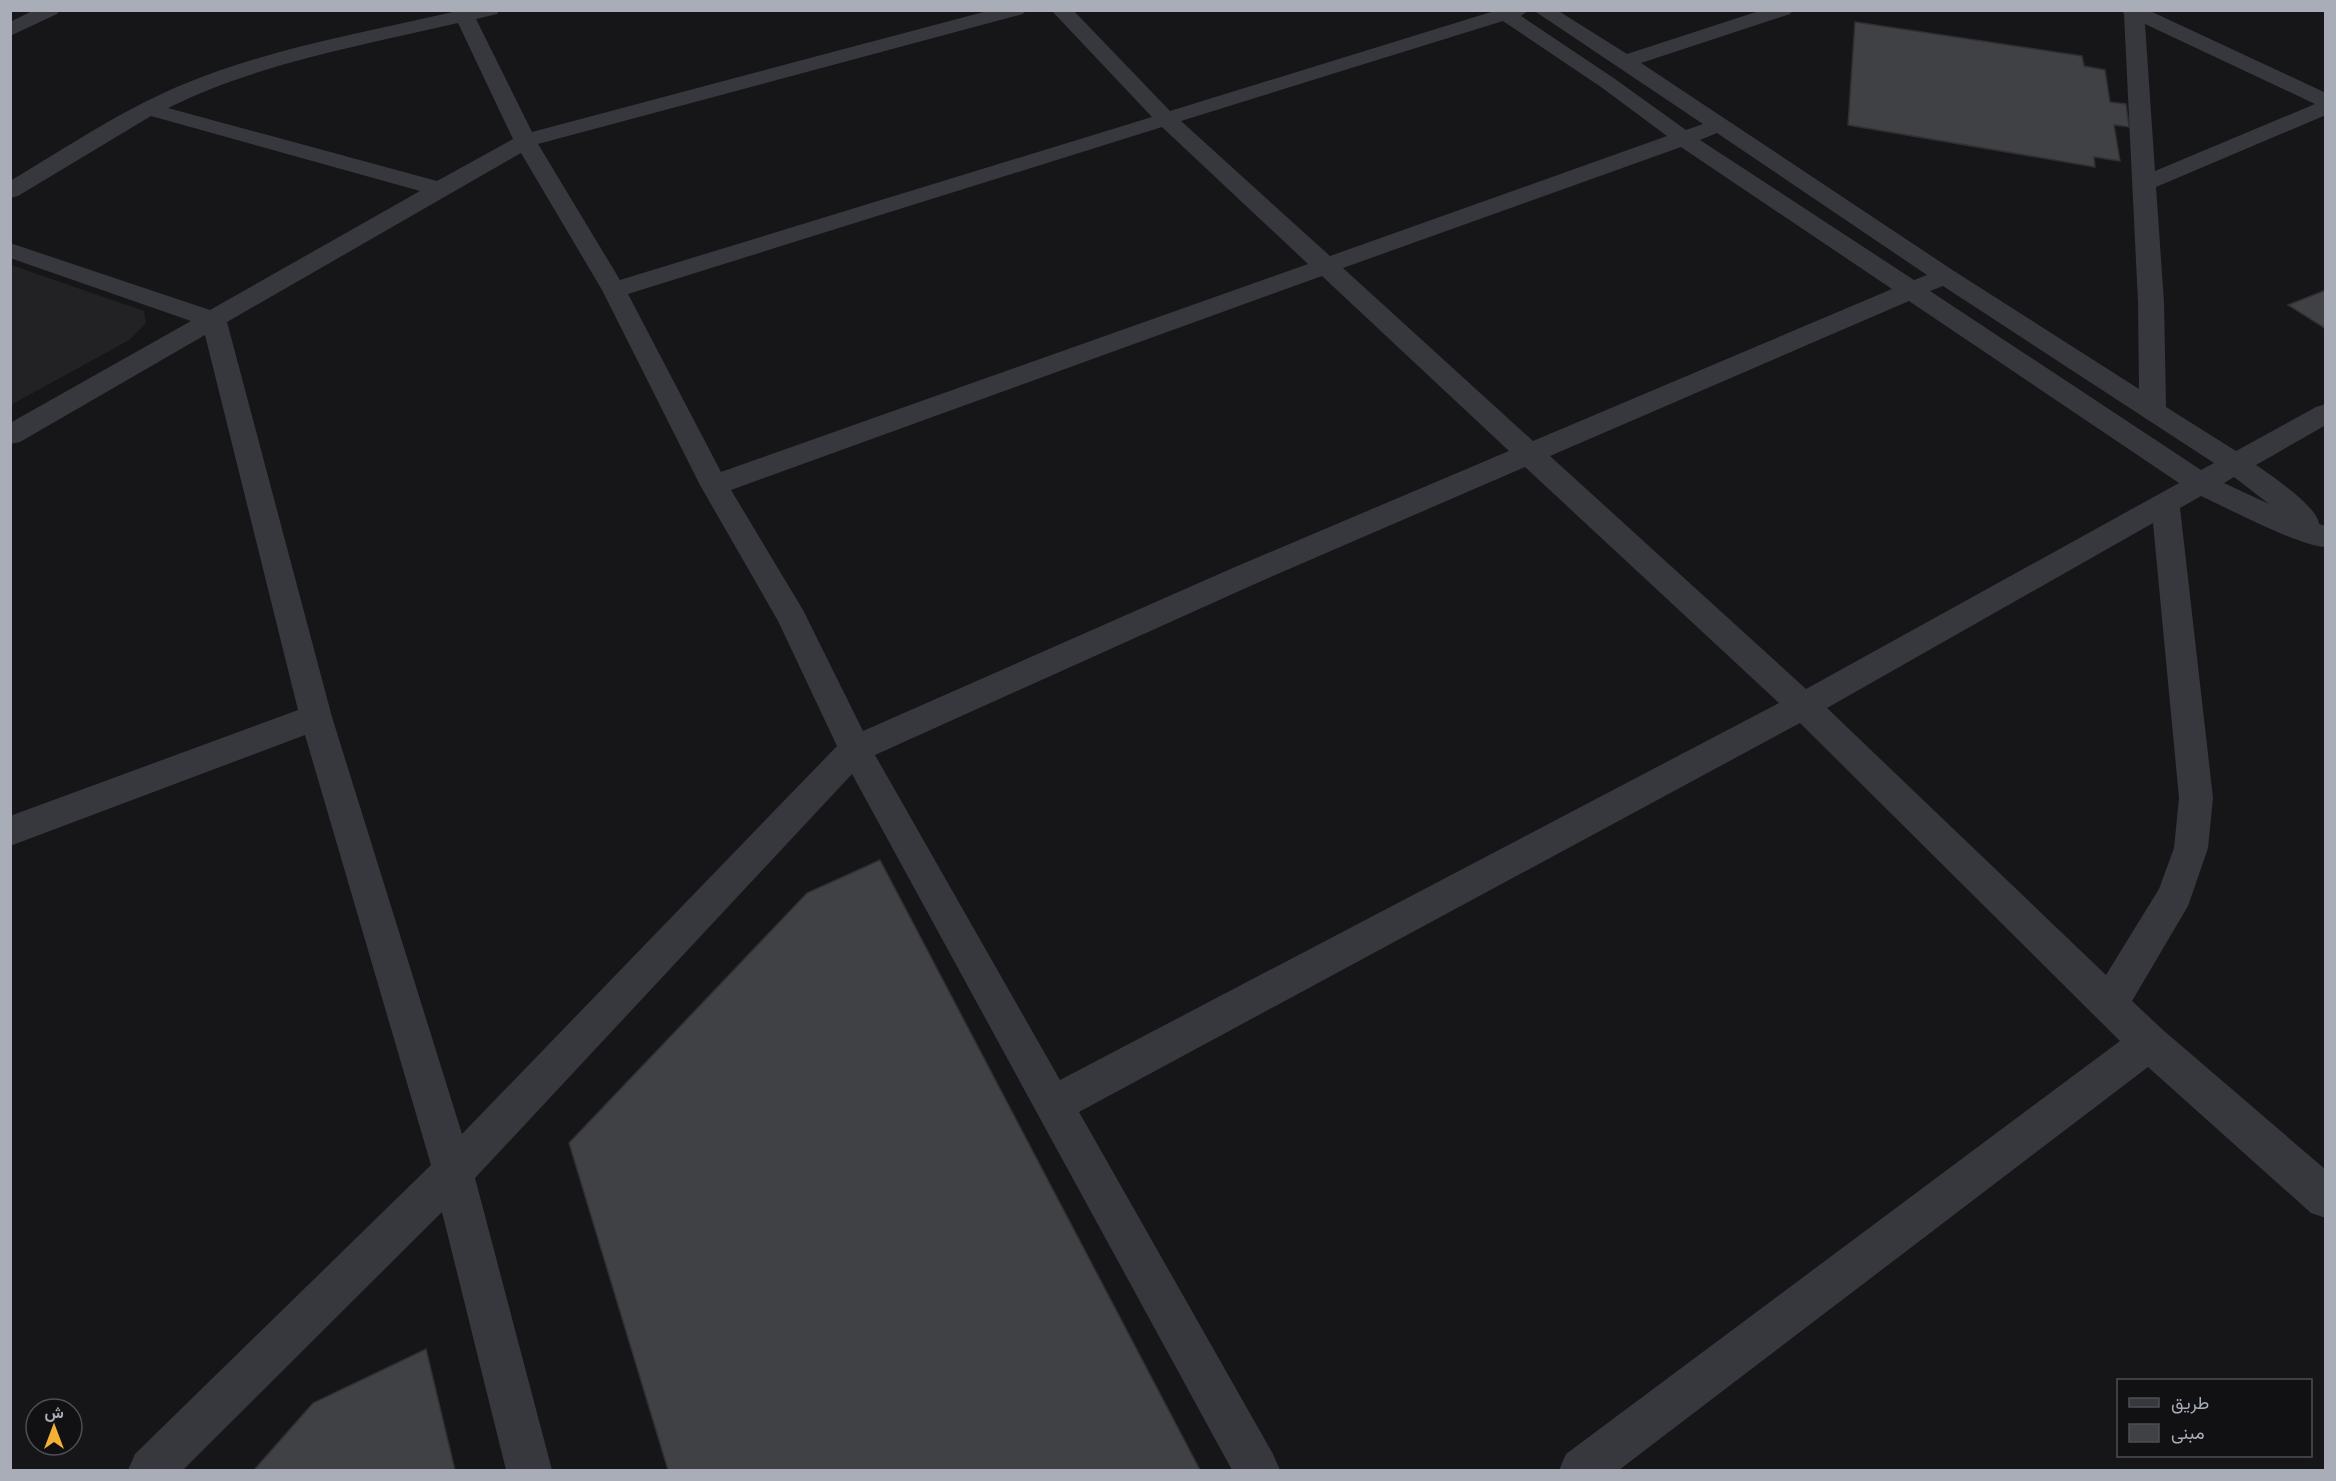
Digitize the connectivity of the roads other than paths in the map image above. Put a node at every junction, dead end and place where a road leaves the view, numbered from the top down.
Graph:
1 (50, 10) edge
2 (1016, 10) edge
3 (1061, 10) edge
4 (1543, 10) edge
5 (1783, 10) edge
6 (2133, 11) edge
7 (472, 12) edge
8 (1508, 12) edge
9 (10, 30) edge
10 (1625, 62) junction
11 (2325, 101) edge
12 (2325, 107) edge
13 (147, 109) junction
14 (1166, 119) junction
15 (1720, 124) junction
16 (1683, 138) junction
17 (525, 141) junction
18 (2143, 184) junction
19 (439, 189) junction
20 (10, 191) edge
21 (10, 250) edge
22 (1324, 265) junction
23 (1944, 276) junction
24 (614, 290) junction
25 (1910, 291) junction
26 (214, 320) junction
27 (2153, 409) junction
28 (2325, 412) edge
29 (10, 435) edge
30 (1528, 455) junction
31 (2234, 463) junction
32 (2200, 483) junction
33 (714, 485) junction
34 (2165, 502) junction
35 (2324, 538) edge
36 (1803, 706) junction
37 (315, 717) junction
38 (855, 749) junction
39 (10, 831) edge
40 (2109, 1004) junction
41 (2149, 1043) junction
42 (1054, 1104) junction
43 (453, 1172) junction
44 (2325, 1198) edge
45 (151, 1470) edge
46 (529, 1470) edge
47 (1257, 1470) edge
48 (1582, 1470) edge

1 - 9 street
2 - 17 street
3 - 14 street
4 - 10 street
5 - 10 street
6 - 11 street
6 - 18 street
7 - 13 street
7 - 17 street
8 - 14 street
8 - 16 street
10 - 15 street
12 - 18 street
13 - 19 street
13 - 20 street
14 - 22 street
14 - 24 street
15 - 16 street
15 - 23 street
16 - 22 street
16 - 25 street
17 - 19 street
17 - 24 street
18 - 27 street
19 - 26 street
21 - 26 street
22 - 30 street
22 - 33 street
23 - 25 street
23 - 27 street
24 - 33 street
25 - 30 street
25 - 32 street
26 - 29 street
26 - 37 street
27 - 31 street
28 - 31 street
30 - 36 street
30 - 38 street
31 - 32 street
31 - 35 street
32 - 34 street
32 - 35 street
33 - 38 street
34 - 36 street
34 - 40 street
36 - 40 street
36 - 42 street
37 - 39 street
37 - 43 street
38 - 42 street
38 - 43 street
40 - 41 street
41 - 44 street
41 - 48 street
42 - 47 street
43 - 45 street
43 - 46 street

